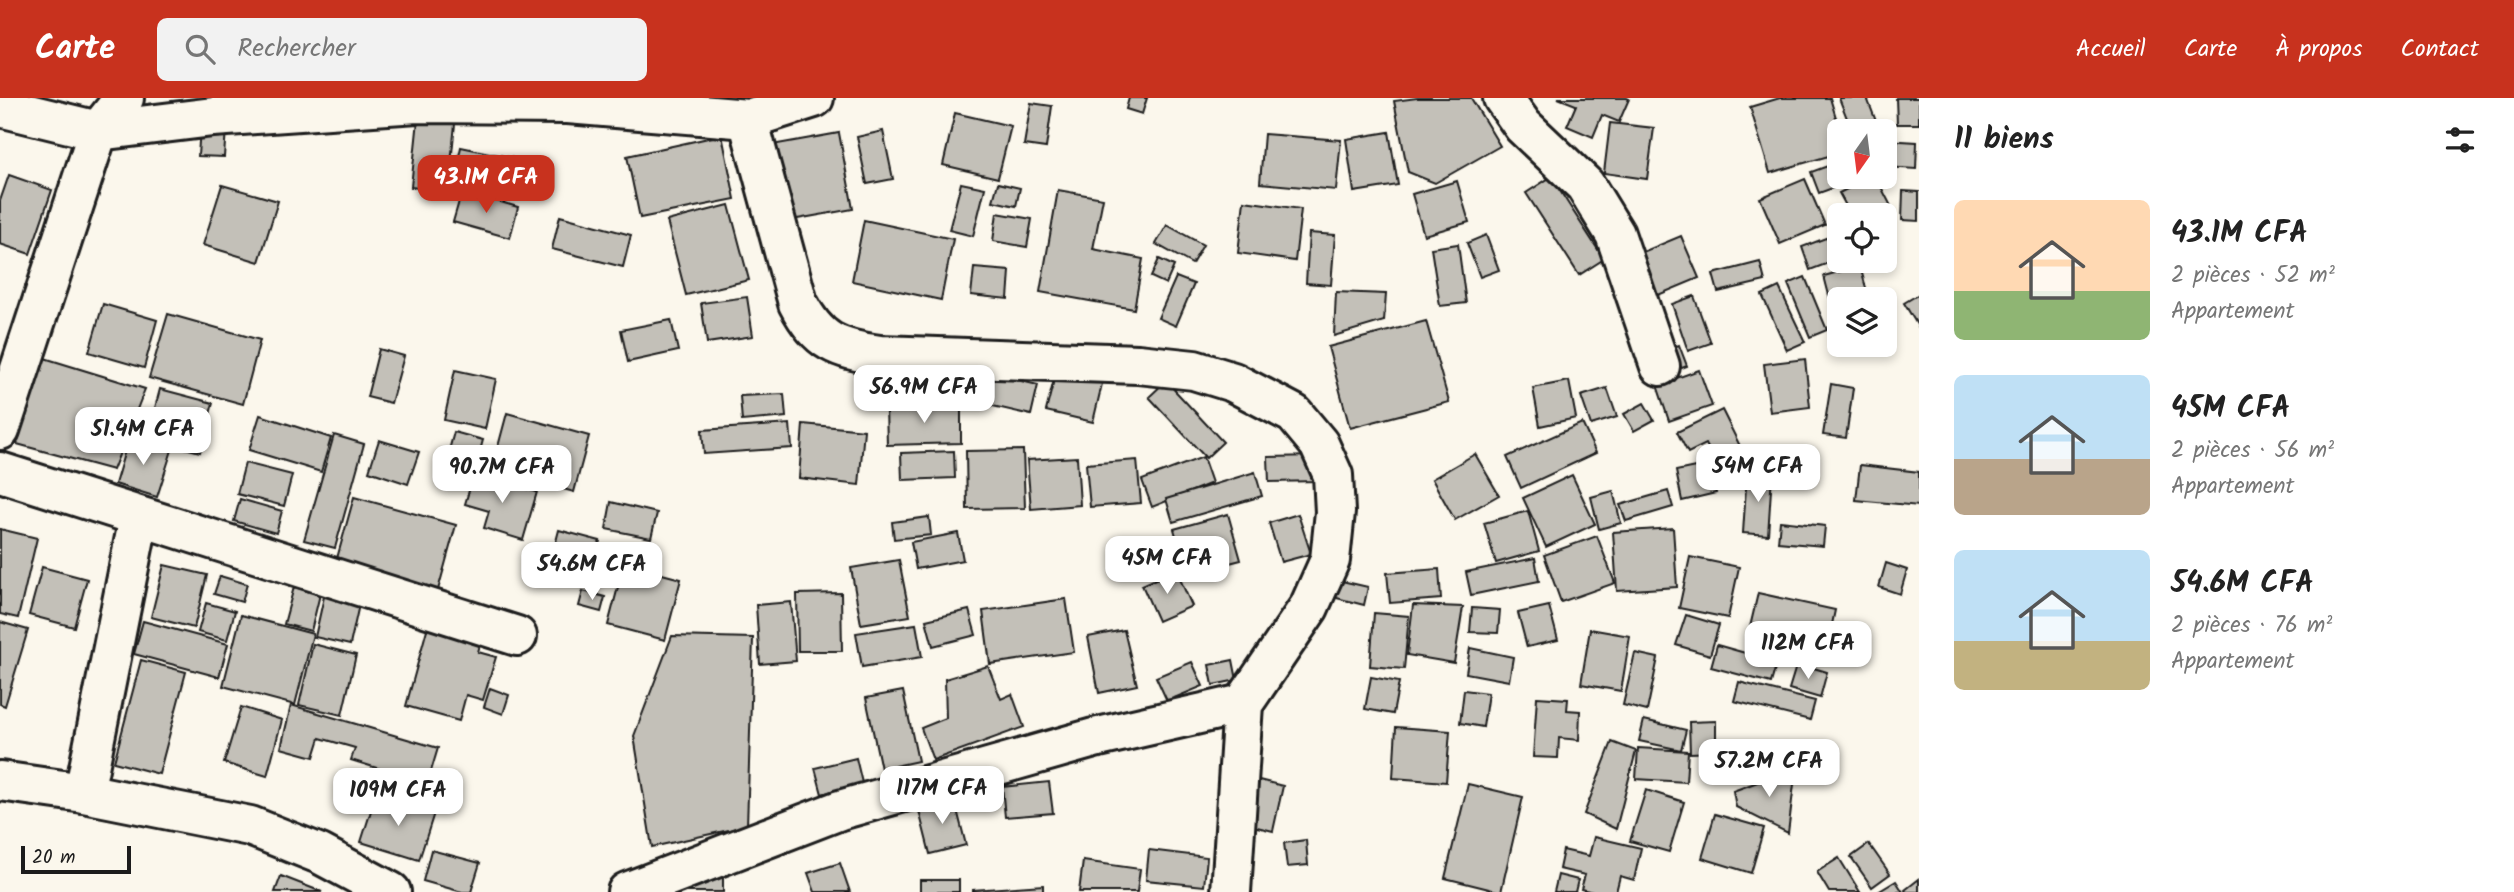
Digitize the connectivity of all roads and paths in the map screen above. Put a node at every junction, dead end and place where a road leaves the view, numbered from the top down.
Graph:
1 (124, 98) edge
2 (814, 98) edge
3 (1503, 98) edge
4 (0, 107) edge
5 (50, 109) edge
6 (748, 119) junction
7 (98, 131) junction
8 (1660, 366) dead end
9 (0, 430) edge
10 (0, 472) edge
11 (139, 517) junction
12 (517, 636) dead end
13 (1243, 704) junction
14 (0, 781) edge
15 (84, 793) junction
16 (391, 892) edge
17 (627, 892) edge
18 (1231, 892) edge

1 - 7 street
2 - 6 street
3 - 8 street
4 - 5 street
5 - 7 street
6 - 7 street
6 - 13 street
7 - 9 street
10 - 11 street
11 - 12 street
11 - 15 street
13 - 17 street
13 - 18 street
14 - 15 street
15 - 16 street

